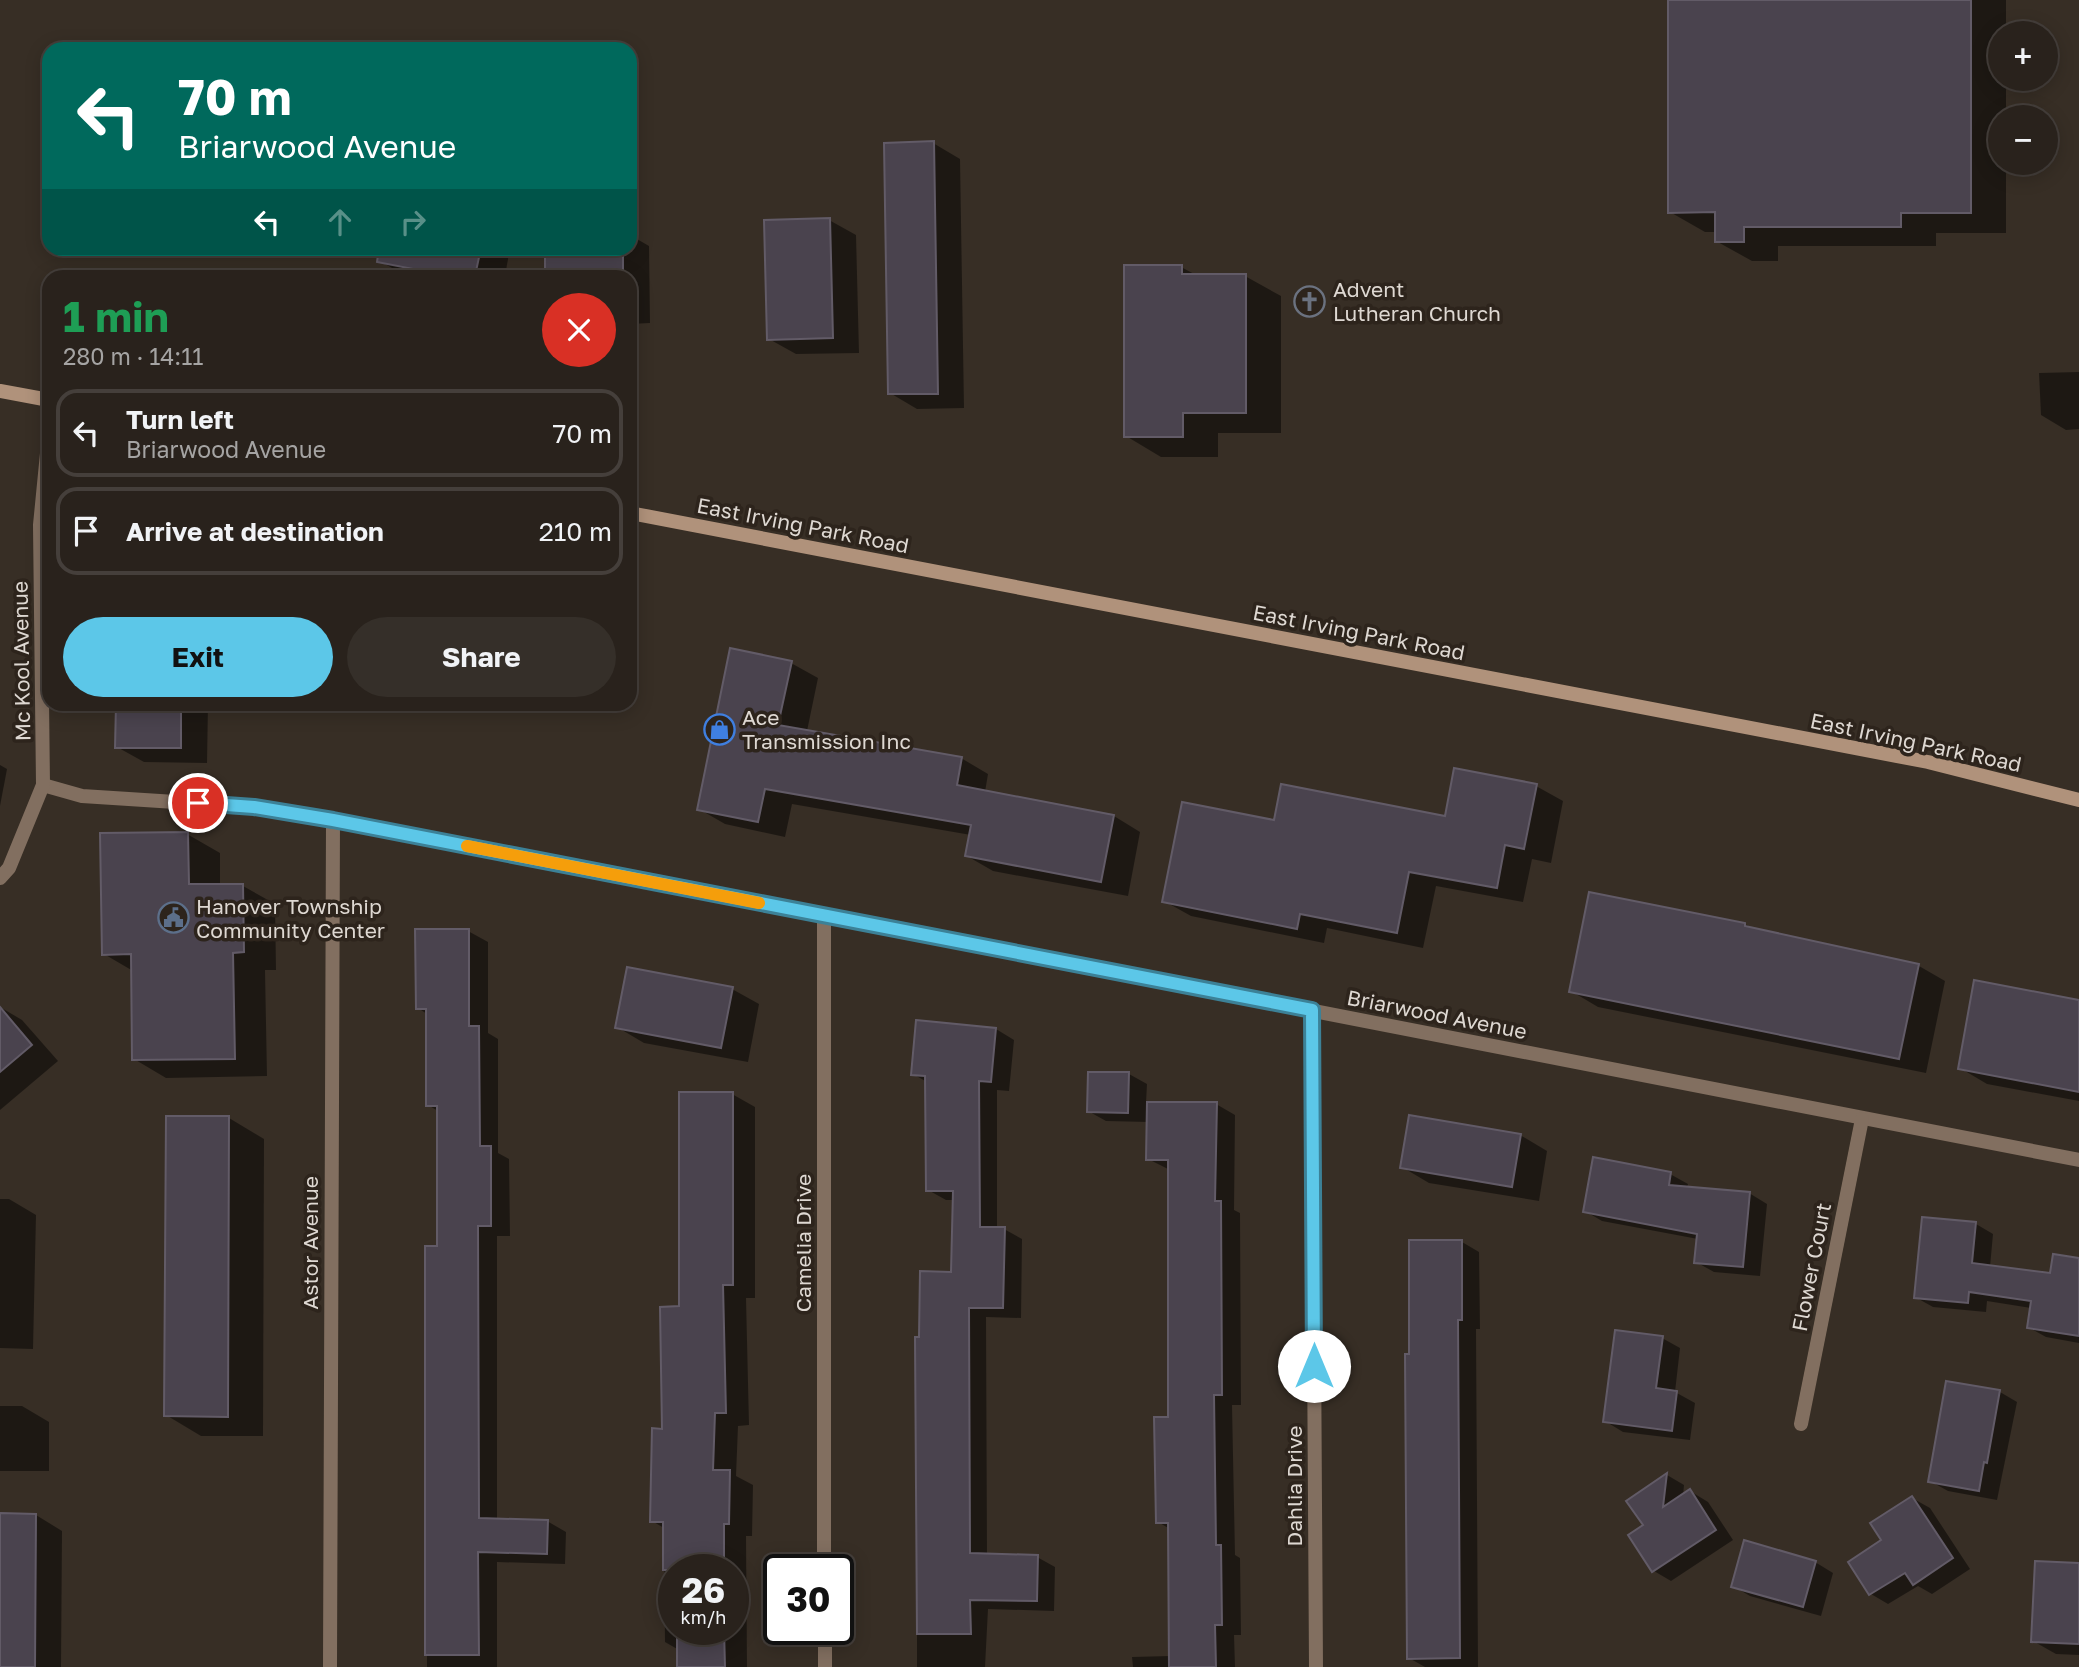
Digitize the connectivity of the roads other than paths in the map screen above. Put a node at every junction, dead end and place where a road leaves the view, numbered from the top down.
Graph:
1 (0, 391) edge
2 (42, 399) edge
3 (42, 505) edge
4 (637, 514) edge
5 (42, 698) edge
6 (42, 711) edge
7 (43, 785) junction
8 (2079, 800) edge
9 (333, 820) junction
10 (0, 878) edge
11 (824, 916) junction
12 (1312, 1010) junction
13 (1862, 1119) junction
14 (2079, 1160) edge
15 (1801, 1424) dead end
16 (824, 1554) edge
17 (824, 1645) edge
18 (330, 1667) edge
19 (825, 1667) edge
20 (1316, 1667) edge

1 - 2 main road
3 - 5 street, Mc Kool Avenue
4 - 8 main road, East Irving Park Road
6 - 7 street, Mc Kool Avenue
7 - 9 street, Briarwood Avenue
7 - 10 street, Mc Kool Avenue
9 - 11 street, Briarwood Avenue
9 - 18 street, Astor Avenue
11 - 12 street, Briarwood Avenue
11 - 16 street, Camelia Drive
12 - 13 street, Briarwood Avenue
12 - 20 street, Dahlia Drive
13 - 14 street, Briarwood Avenue
13 - 15 street, Flower Court
17 - 19 street

